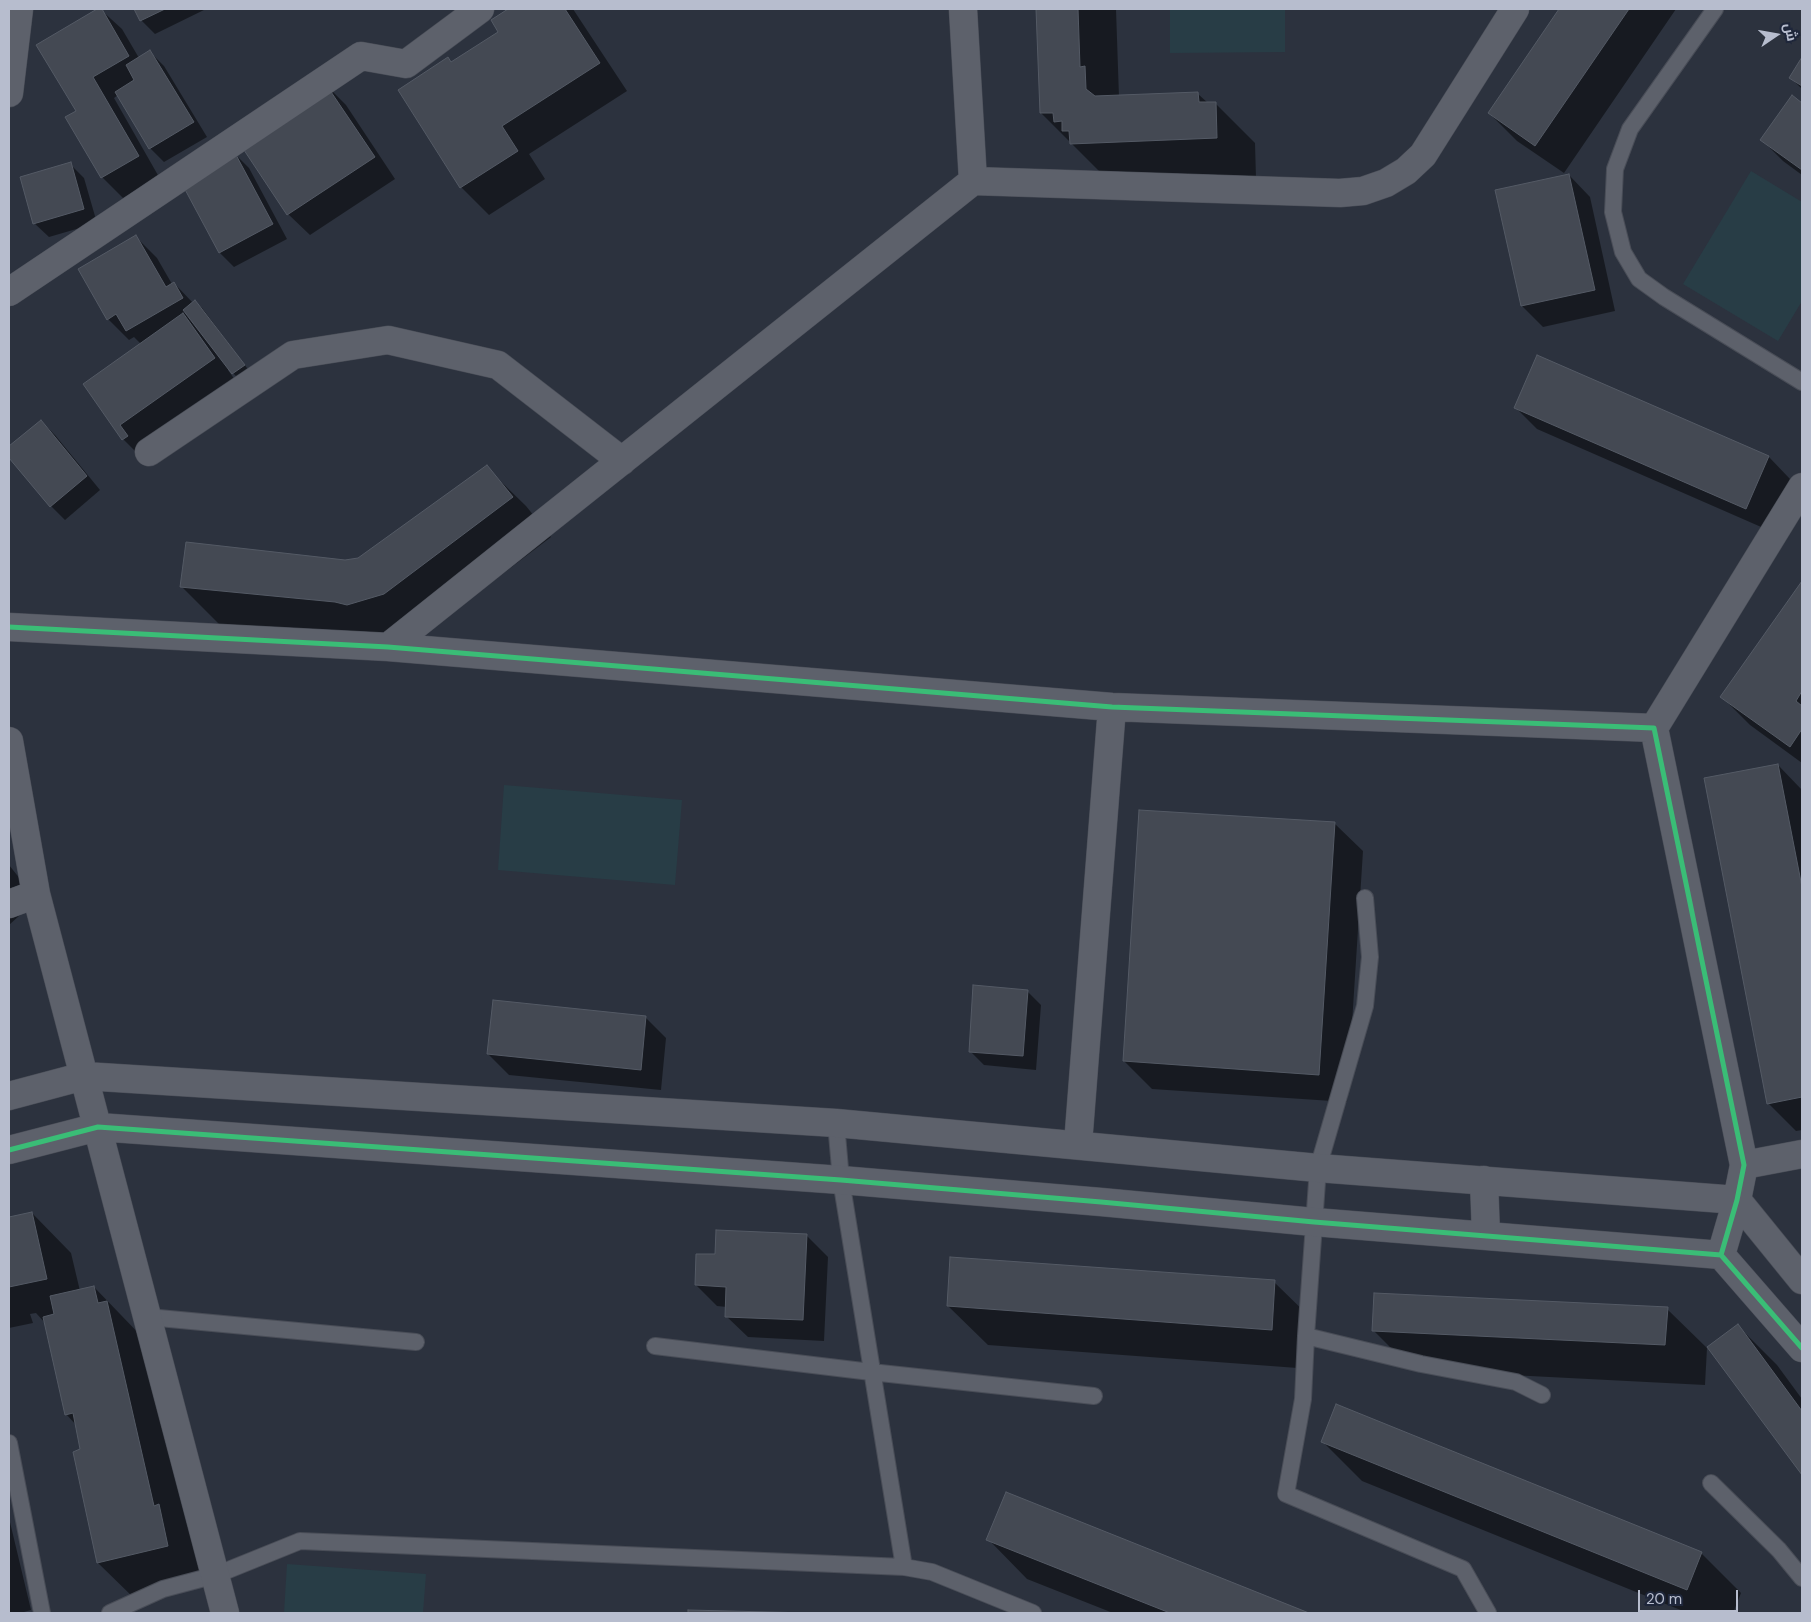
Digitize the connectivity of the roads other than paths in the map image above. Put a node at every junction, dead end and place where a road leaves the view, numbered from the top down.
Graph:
1 (19, 9) edge
2 (480, 9) edge
3 (963, 9) edge
4 (1515, 9) edge
5 (1715, 9) edge
6 (9, 93) edge
7 (973, 181) junction
8 (9, 292) edge
9 (1802, 382) edge
10 (149, 452) dead end
11 (622, 461) junction
12 (1802, 487) edge
13 (9, 628) edge
14 (388, 647) junction
15 (1112, 707) junction
16 (1654, 728) junction
17 (9, 741) edge
18 (36, 894) junction
19 (1365, 898) dead end
20 (9, 904) edge
21 (84, 1076) junction
22 (9, 1096) edge
23 (836, 1123) junction
24 (98, 1127) junction
25 (1078, 1144) junction
26 (9, 1150) edge
27 (1802, 1154) edge
28 (1744, 1165) junction
29 (1318, 1168) junction
30 (841, 1180) junction
31 (1484, 1180) junction
32 (1737, 1200) junction
33 (1314, 1222) junction
34 (1486, 1236) junction
35 (1721, 1255) junction
36 (1802, 1280) edge
37 (148, 1317) junction
38 (1306, 1336) junction
39 (416, 1342) dead end
40 (655, 1346) dead end
41 (1802, 1348) edge
42 (872, 1372) junction
43 (1542, 1395) dead end
44 (1094, 1396) dead end
45 (9, 1443) edge
46 (1710, 1483) dead end
47 (904, 1567) junction
48 (216, 1575) junction
49 (1802, 1578) edge
50 (42, 1613) edge
51 (110, 1613) edge
52 (225, 1613) edge
53 (1032, 1613) edge
54 (1488, 1613) edge

1 - 6 street
2 - 8 street
3 - 7 street
4 - 7 street
5 - 9 lane
7 - 11 street
10 - 11 street
11 - 14 street
12 - 16 street
13 - 14 street
14 - 15 street
15 - 16 street
15 - 25 street
16 - 28 street
17 - 18 street
18 - 20 street
18 - 21 street
19 - 29 lane
21 - 22 street
21 - 23 street
21 - 24 street
23 - 25 street
23 - 30 lane
24 - 26 street
24 - 30 street
24 - 37 street
25 - 29 street
27 - 28 street
28 - 32 street
29 - 31 street
29 - 33 lane
30 - 33 street
30 - 42 lane
31 - 32 street
31 - 34 street
32 - 35 street
32 - 36 street
33 - 34 street
33 - 38 lane
34 - 35 street
35 - 41 street
37 - 39 lane
37 - 48 street
38 - 43 lane
38 - 54 lane
40 - 42 lane
42 - 44 lane
42 - 47 lane
45 - 50 lane
46 - 49 lane
47 - 48 lane
47 - 53 lane
48 - 51 lane
48 - 52 street

